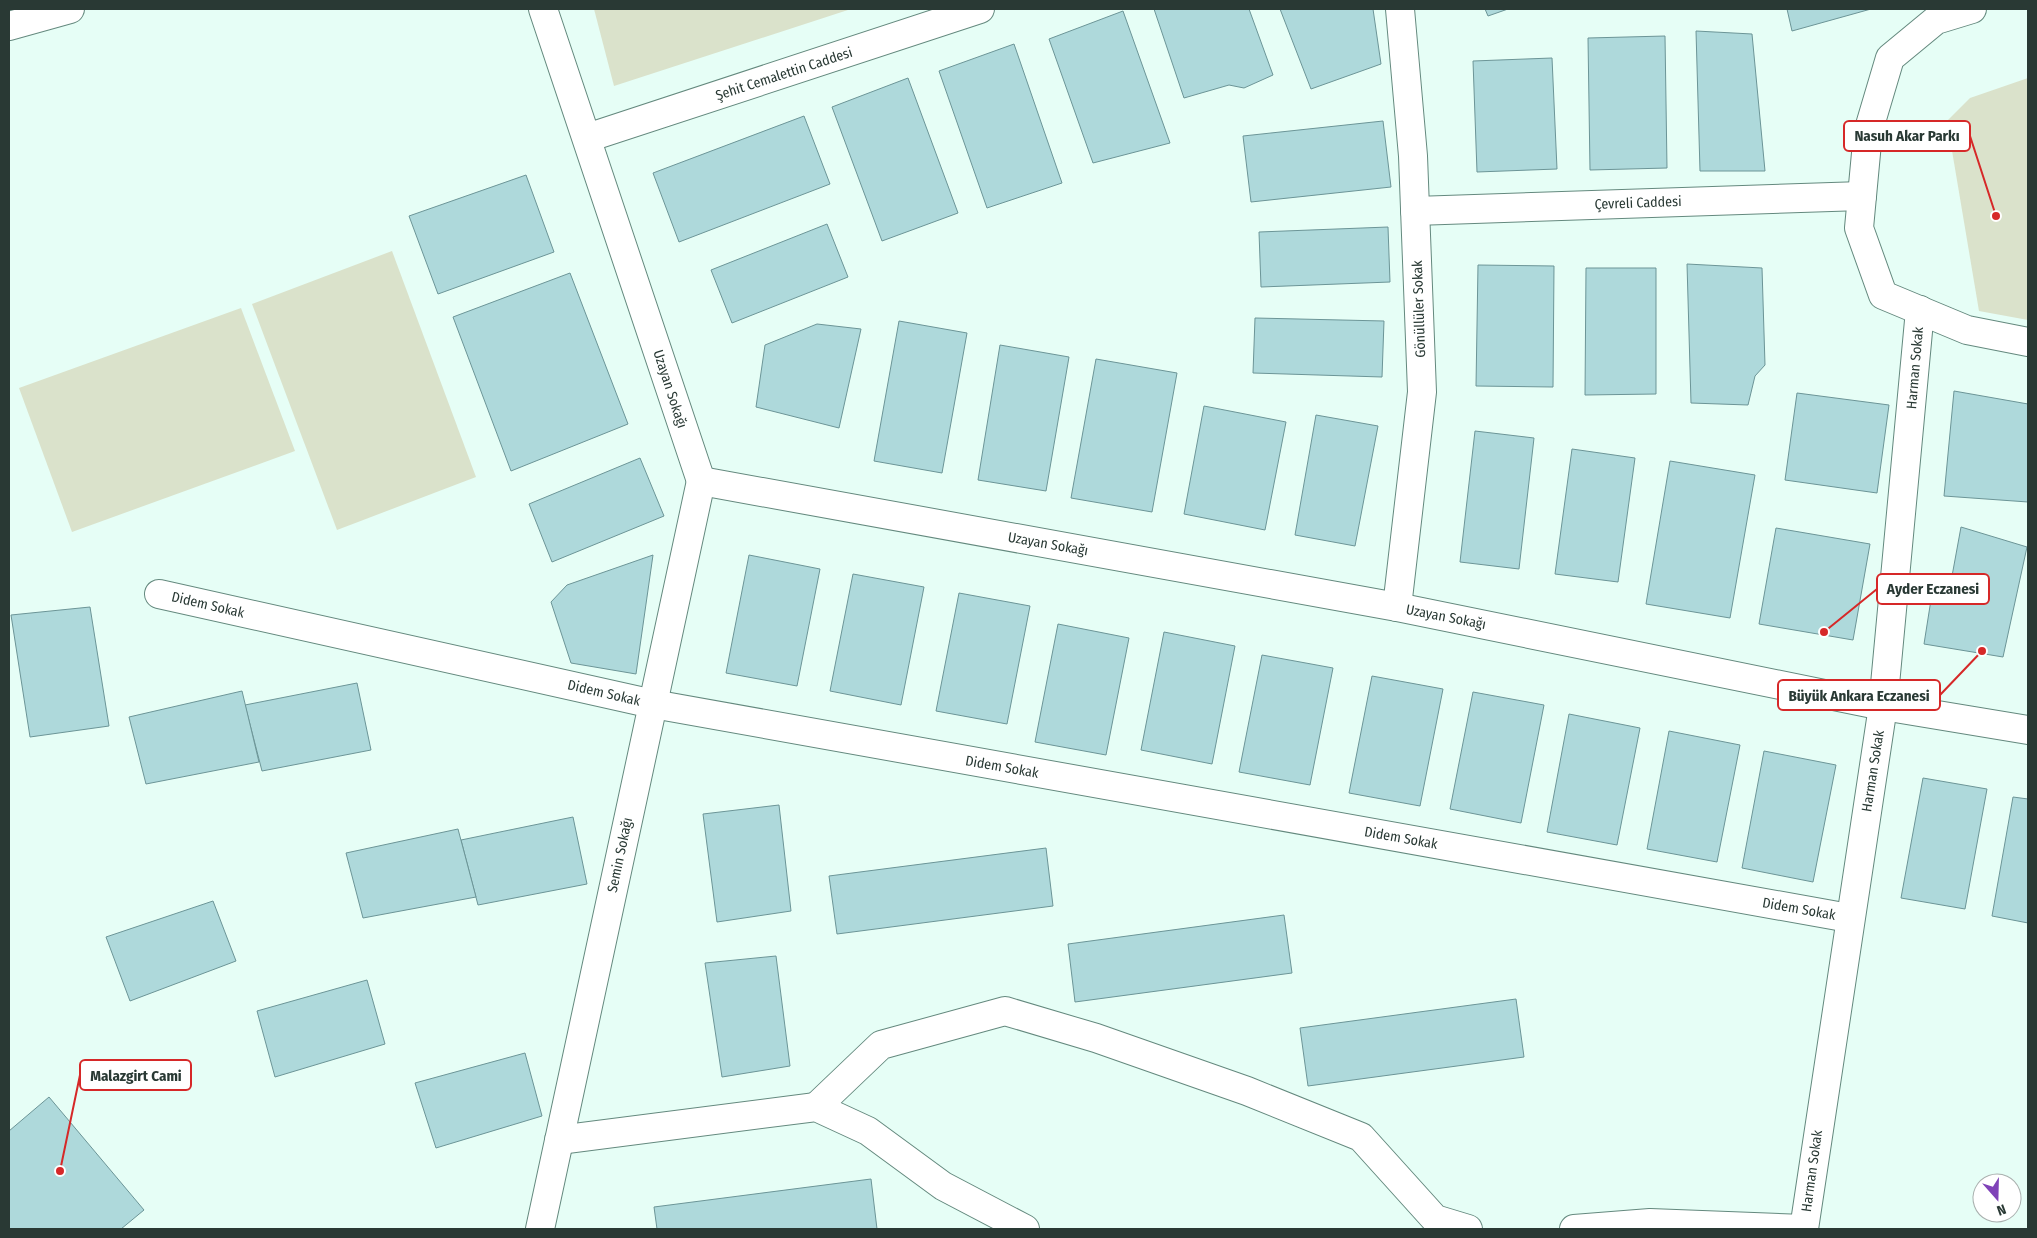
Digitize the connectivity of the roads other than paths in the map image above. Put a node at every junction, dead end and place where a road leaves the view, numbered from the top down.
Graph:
1 (70, 9) edge
2 (543, 9) edge
3 (980, 9) edge
4 (1400, 9) edge
5 (1972, 9) edge
6 (1935, 14) edge
7 (9, 26) edge
8 (587, 138) junction
9 (1862, 196) junction
10 (1415, 211) junction
11 (1920, 310) junction
12 (2028, 342) edge
13 (701, 481) junction
14 (159, 594) dead end
15 (1397, 608) junction
16 (653, 704) junction
17 (1883, 706) junction
18 (2028, 730) edge
19 (1849, 918) junction
20 (816, 1107) junction
21 (559, 1140) junction
22 (540, 1229) edge
23 (1025, 1229) edge
24 (1468, 1229) edge
25 (1574, 1229) edge
26 (1804, 1229) edge

1 - 7 main road
2 - 8 main road, Uzayan Sokağı
3 - 8 main road, Şehit Cemalettin Caddesi
4 - 10 main road, Gönüllüler Sokak
5 - 6 main road
6 - 9 main road
8 - 13 main road, Uzayan Sokağı
9 - 10 main road, Çevreli Caddesi
9 - 11 main road
10 - 15 main road, Gönüllüler Sokak
11 - 12 main road
11 - 17 main road, Harman Sokak
13 - 15 main road, Uzayan Sokağı
13 - 16 main road, Semin Sokağı
14 - 16 main road, Didem Sokak
15 - 17 main road, Uzayan Sokağı
16 - 19 main road, Didem Sokak
16 - 21 main road, Semin Sokağı
17 - 18 main road, Uzayan Sokağı
17 - 19 main road, Harman Sokak
19 - 26 main road, Harman Sokak
20 - 21 main road
20 - 23 main road
20 - 24 main road
21 - 22 main road, Semin Sokağı
25 - 26 main road

